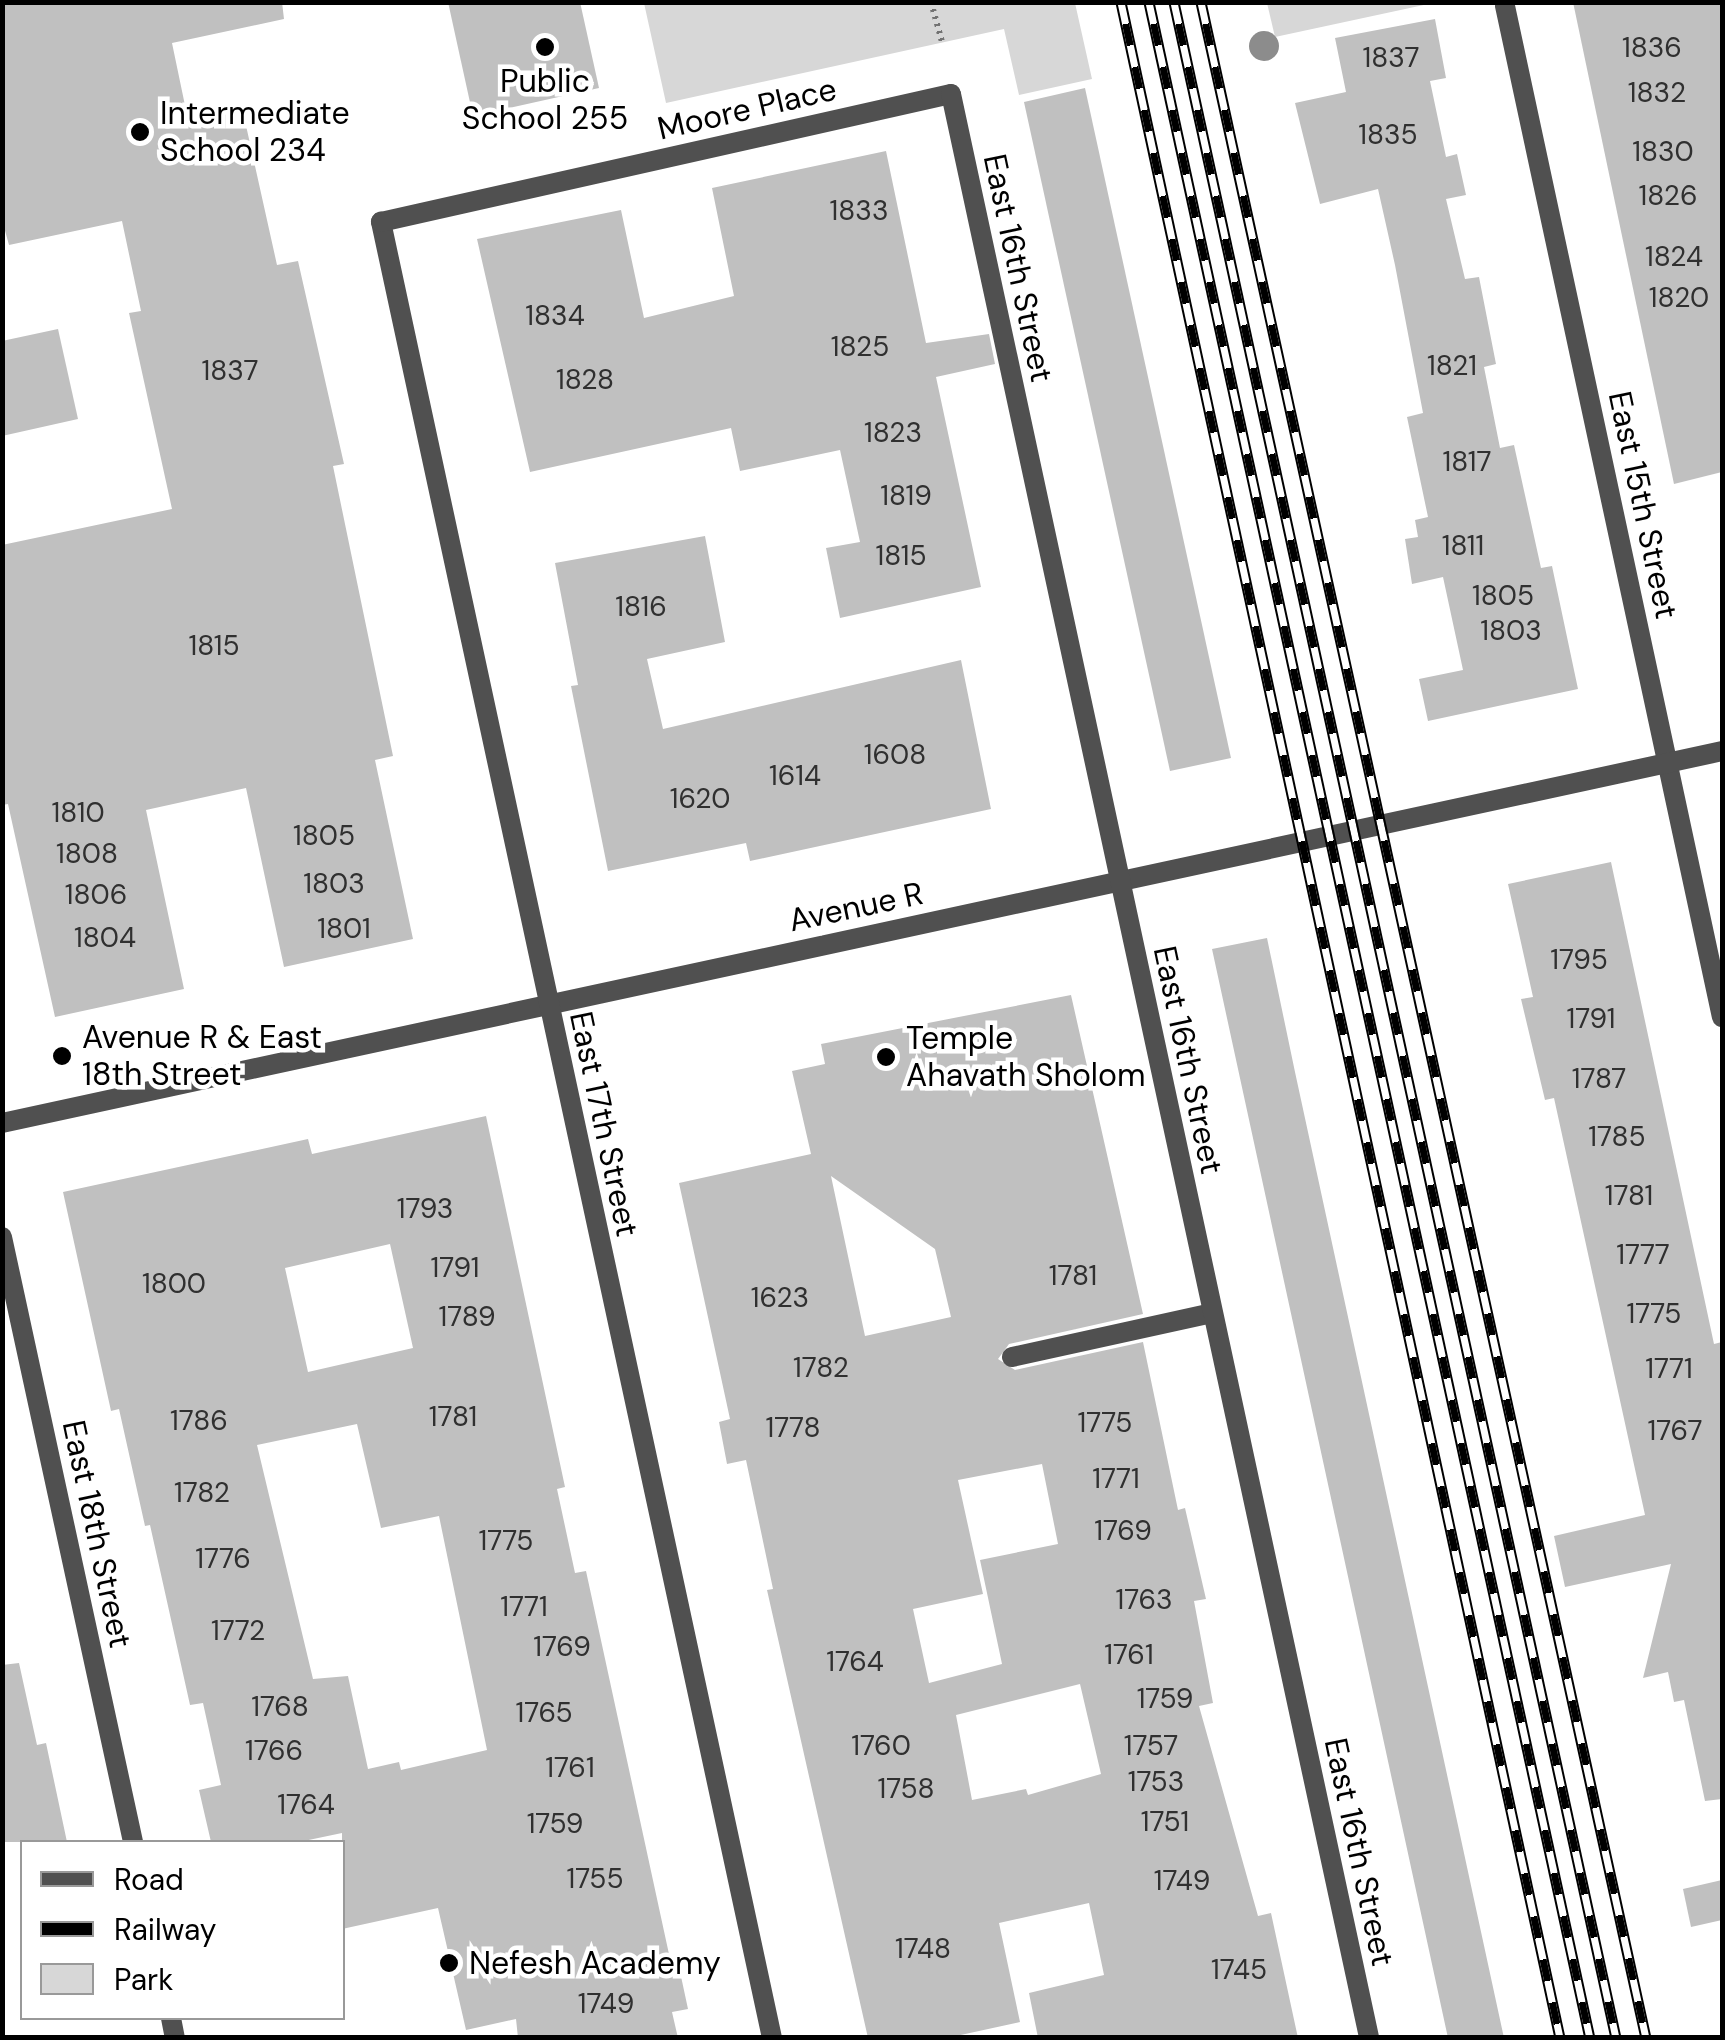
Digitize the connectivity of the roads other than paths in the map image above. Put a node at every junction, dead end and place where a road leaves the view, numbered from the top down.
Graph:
1 (1505, 6) dead end
2 (951, 94) joint
3 (381, 222) joint
4 (1722, 751) edge
5 (1668, 762) junction
6 (1119, 882) junction
7 (548, 1004) junction
8 (1722, 1017) edge
9 (2, 1123) edge
10 (2, 1238) edge
11 (1212, 1313) junction
12 (1012, 1357) dead end
13 (133, 1840) edge
14 (772, 2038) edge
15 (1369, 2038) edge

1 - 5 street, East 15th Street
2 - 3 street, Moore Place
2 - 6 street, East 16th Street
3 - 7 street, East 17th Street
4 - 5 street, Avenue R
5 - 6 street, Avenue R
5 - 8 street, East 15th Street
6 - 7 street, Avenue R
6 - 11 street, East 16th Street
7 - 9 street, Avenue R
7 - 14 street, East 17th Street
10 - 13 street, East 18th Street
11 - 12 street
11 - 15 street, East 16th Street

